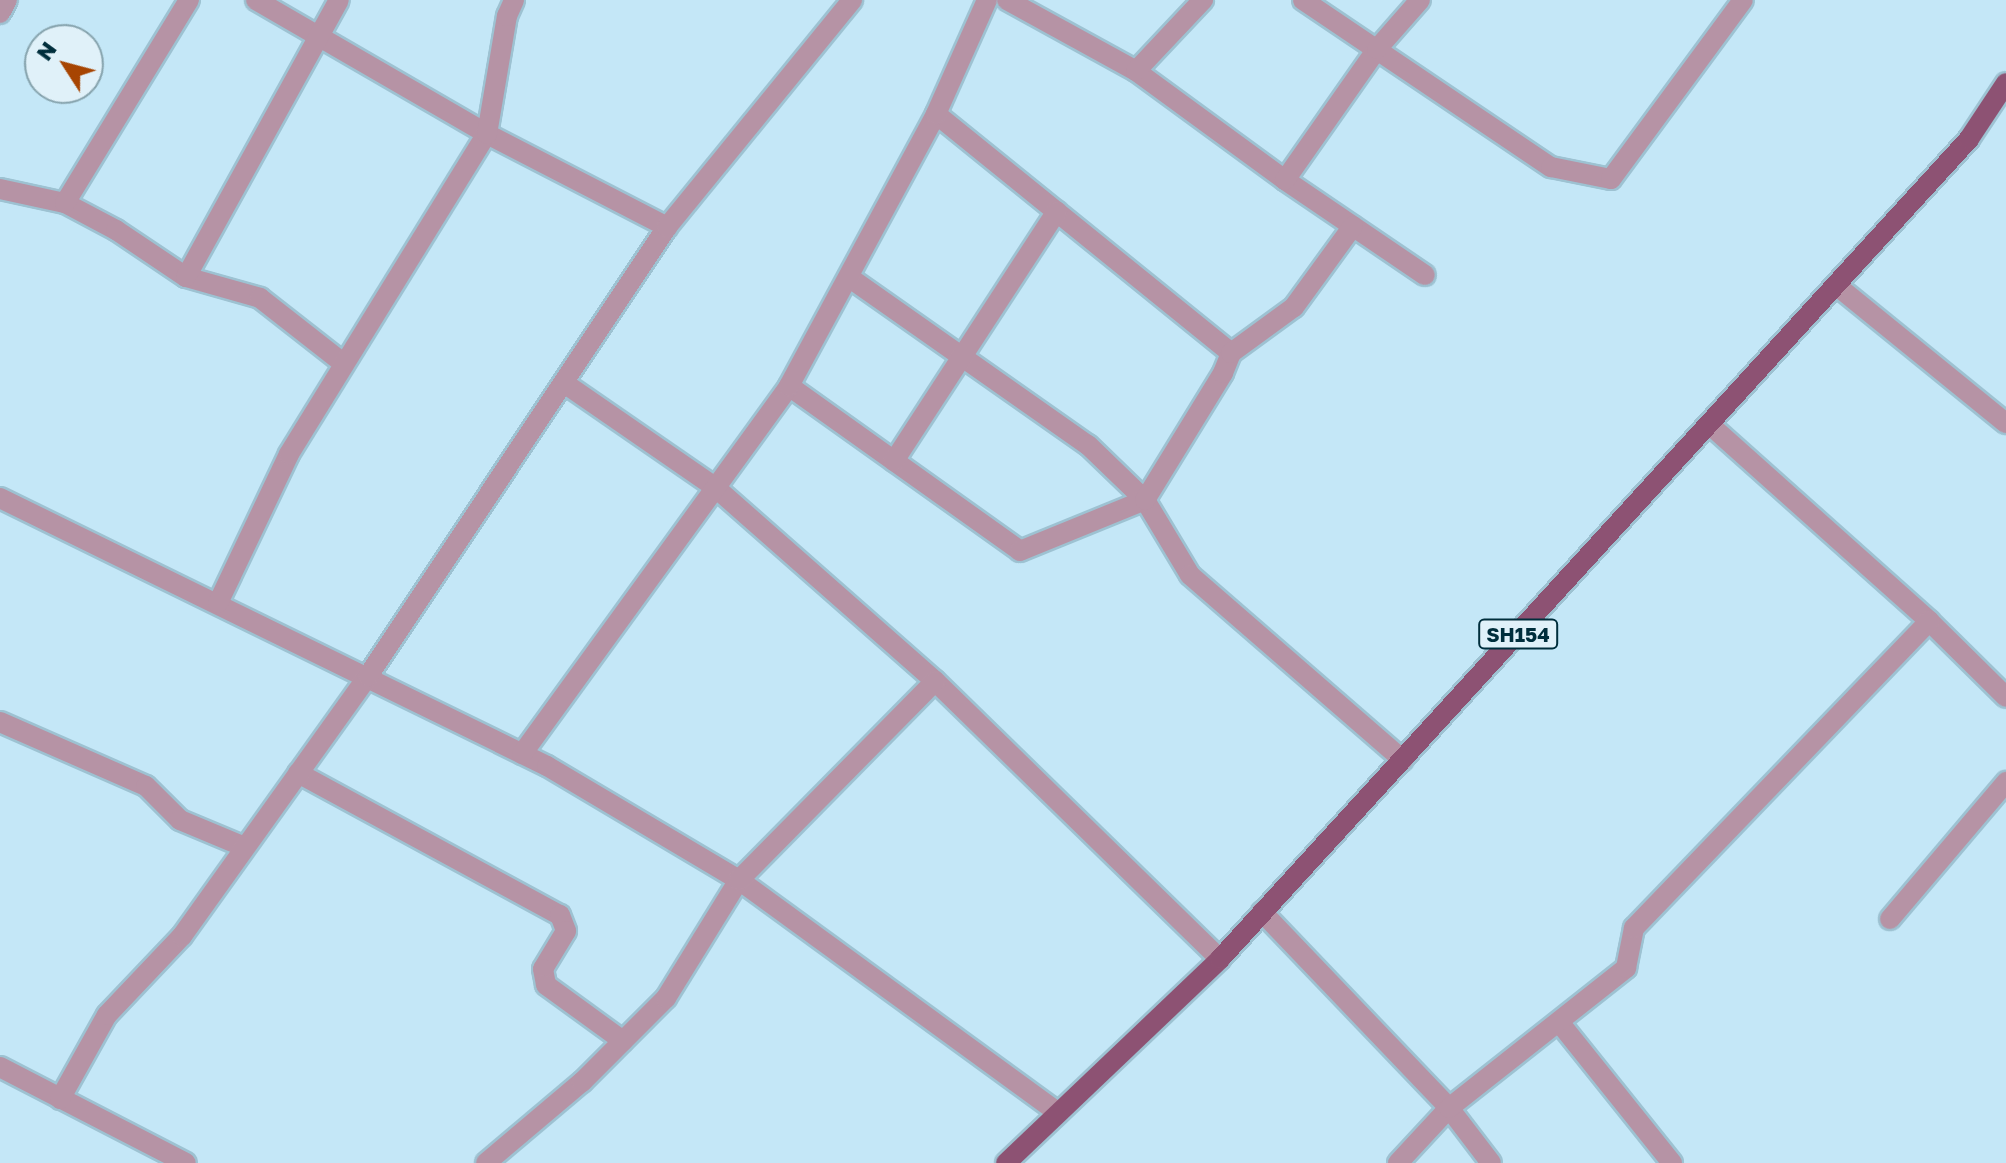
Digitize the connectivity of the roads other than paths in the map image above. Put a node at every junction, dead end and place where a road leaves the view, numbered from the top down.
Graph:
1 (7, 0) edge
2 (189, 0) edge
3 (256, 0) edge
4 (339, 0) edge
5 (514, 0) edge
6 (852, 0) edge
7 (987, 0) edge
8 (1007, 0) edge
9 (1203, 0) edge
10 (1303, 0) edge
11 (1420, 0) edge
12 (1743, 0) edge
13 (0, 13) edge
14 (322, 36) junction
15 (1377, 49) junction
16 (1136, 71) junction
17 (2006, 83) edge
18 (936, 114) junction
19 (487, 134) junction
20 (1285, 180) junction
21 (0, 189) edge
22 (65, 203) junction
23 (1057, 211) junction
24 (1353, 226) junction
25 (667, 227) junction
26 (1425, 275) dead end
27 (186, 277) junction
28 (850, 278) junction
29 (1836, 285) junction
30 (1231, 353) junction
31 (960, 356) junction
32 (343, 363) junction
33 (564, 383) junction
34 (789, 386) junction
35 (2006, 423) edge
36 (1709, 424) junction
37 (894, 461) junction
38 (716, 488) junction
39 (0, 498) edge
40 (1145, 500) junction
41 (218, 603) junction
42 (1929, 621) junction
43 (368, 676) junction
44 (935, 681) junction
45 (2006, 697) edge
46 (0, 722) edge
47 (522, 754) junction
48 (1403, 760) junction
49 (298, 773) junction
50 (2006, 782) edge
51 (245, 847) junction
52 (739, 880) junction
53 (1262, 912) junction
54 (1890, 919) dead end
55 (1220, 959) junction
56 (1559, 1022) junction
57 (623, 1041) junction
58 (0, 1067) edge
59 (60, 1099) junction
60 (1449, 1108) junction
61 (1058, 1113) junction
62 (152, 1154) edge
63 (186, 1163) edge
64 (486, 1163) edge
65 (1006, 1163) edge
66 (1398, 1163) edge
67 (1491, 1163) edge
68 (1672, 1163) edge

1 - 13 street
2 - 22 street
3 - 14 street
4 - 14 street
5 - 19 street
6 - 25 street
7 - 18 street
8 - 16 street
9 - 16 street
10 - 15 street
11 - 15 street
12 - 15 street
14 - 19 street
14 - 27 street
15 - 20 street
16 - 20 street
17 - 29 main road, SH154
18 - 23 street
18 - 28 street
19 - 25 street
19 - 32 street
20 - 24 street
21 - 22 street
22 - 27 street
23 - 30 street
23 - 31 street
24 - 26 street
24 - 30 street
25 - 33 street
27 - 32 street
28 - 31 street
28 - 34 street
29 - 35 street
29 - 36 main road, SH154
30 - 40 street
31 - 37 street
31 - 40 street
32 - 41 street
33 - 38 street
33 - 43 street
34 - 37 street
34 - 38 street
36 - 42 street
36 - 48 main road, SH154
37 - 40 street
38 - 44 street
38 - 47 street
39 - 41 street
40 - 48 street
41 - 43 street
42 - 45 street
42 - 56 street
43 - 47 street
43 - 49 street
44 - 52 street
44 - 55 street
46 - 51 street
47 - 52 street
48 - 53 main road, SH154
49 - 51 street
49 - 57 street
50 - 54 street
51 - 59 street
52 - 57 street
52 - 61 street
53 - 55 main road, SH154
53 - 60 street
55 - 61 main road, SH154
56 - 60 street
56 - 68 street
57 - 64 street
58 - 59 street
59 - 62 street
60 - 66 street
60 - 67 street
61 - 65 main road, SH154
62 - 63 street

